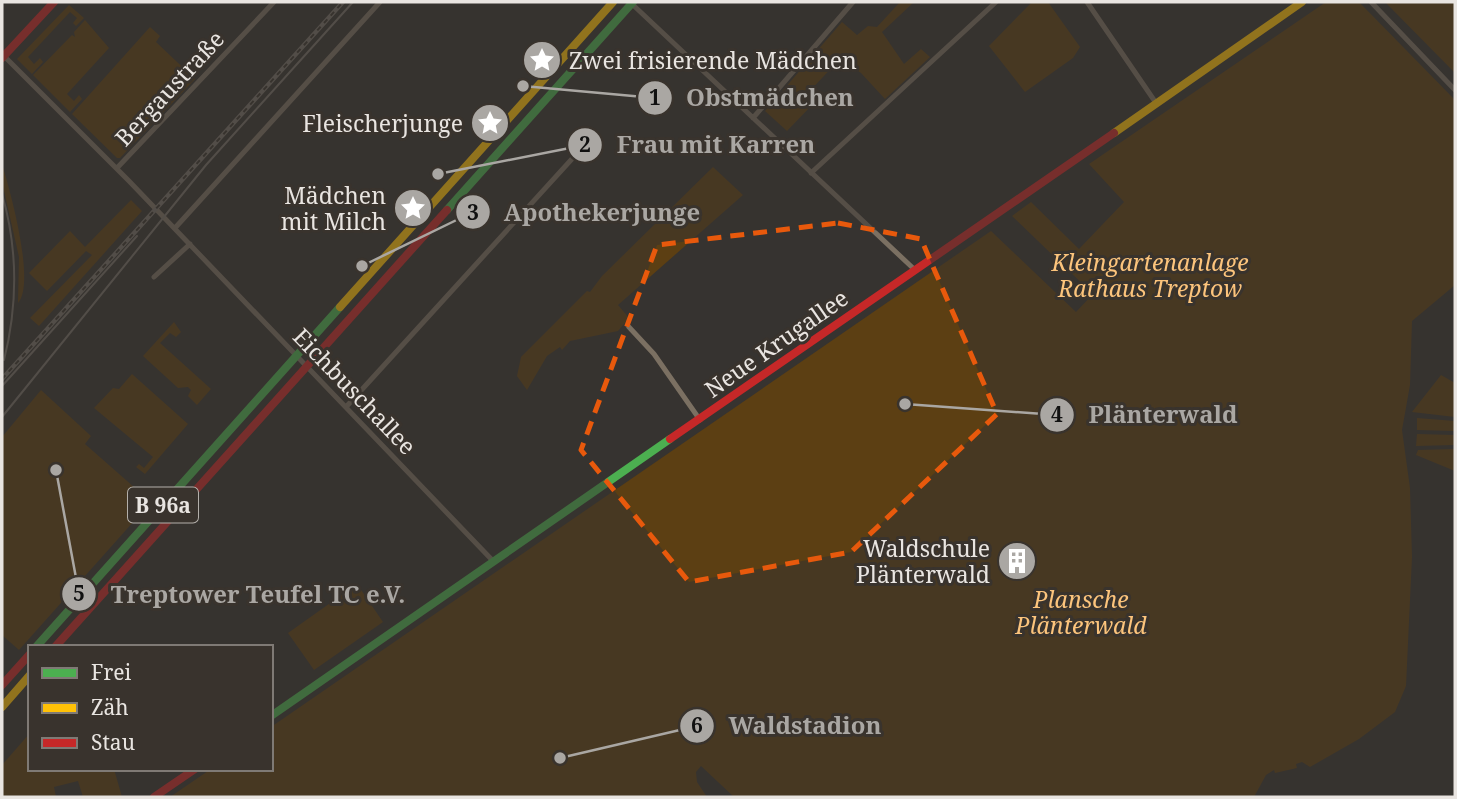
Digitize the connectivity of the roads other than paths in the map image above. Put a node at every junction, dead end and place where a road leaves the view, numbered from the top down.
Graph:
1 (54, 2) edge
2 (274, 2) edge
3 (380, 2) edge
4 (613, 2) edge
5 (631, 2) edge
6 (853, 2) edge
7 (996, 2) edge
8 (1087, 2) edge
9 (1302, 2) edge
10 (1371, 2) edge
11 (3, 57) edge
12 (1454, 88) edge
13 (1156, 103) junction
14 (753, 118) junction
15 (581, 149) dead end
16 (117, 169) junction
17 (811, 173) junction
18 (175, 228) junction
19 (190, 244) junction
20 (915, 270) junction
21 (154, 277) dead end
22 (628, 326) dead end
23 (296, 355) junction
24 (307, 366) junction
25 (346, 407) junction
26 (699, 420) junction
27 (494, 562) junction
28 (38, 645) edge
29 (57, 645) edge
30 (28, 656) edge
31 (28, 677) edge
32 (2, 685) edge
33 (2, 707) edge
34 (273, 715) edge
35 (192, 771) edge
36 (154, 797) edge

1 - 11 main road
2 - 16 street, Bergaustraße
3 - 18 street
4 - 23 main road, B 96a
5 - 14 street
5 - 24 main road, B 96a
6 - 14 street
7 - 17 street
8 - 13 street
9 - 13 main road, Neue Krugallee
10 - 12 street
11 - 16 street, Eichbuschallee
13 - 20 main road, Neue Krugallee
14 - 17 street
15 - 25 street
16 - 18 street, Eichbuschallee
17 - 20 street
18 - 19 street, Eichbuschallee
19 - 21 street
19 - 23 street, Eichbuschallee
20 - 26 main road, Neue Krugallee
22 - 26 street
23 - 24 street, Eichbuschallee
23 - 28 main road, B 96a
24 - 25 street, Eichbuschallee
24 - 29 main road, B 96a
25 - 27 street, Eichbuschallee
26 - 27 main road, Neue Krugallee
27 - 34 main road, Neue Krugallee
30 - 32 main road
31 - 33 main road
35 - 36 main road

